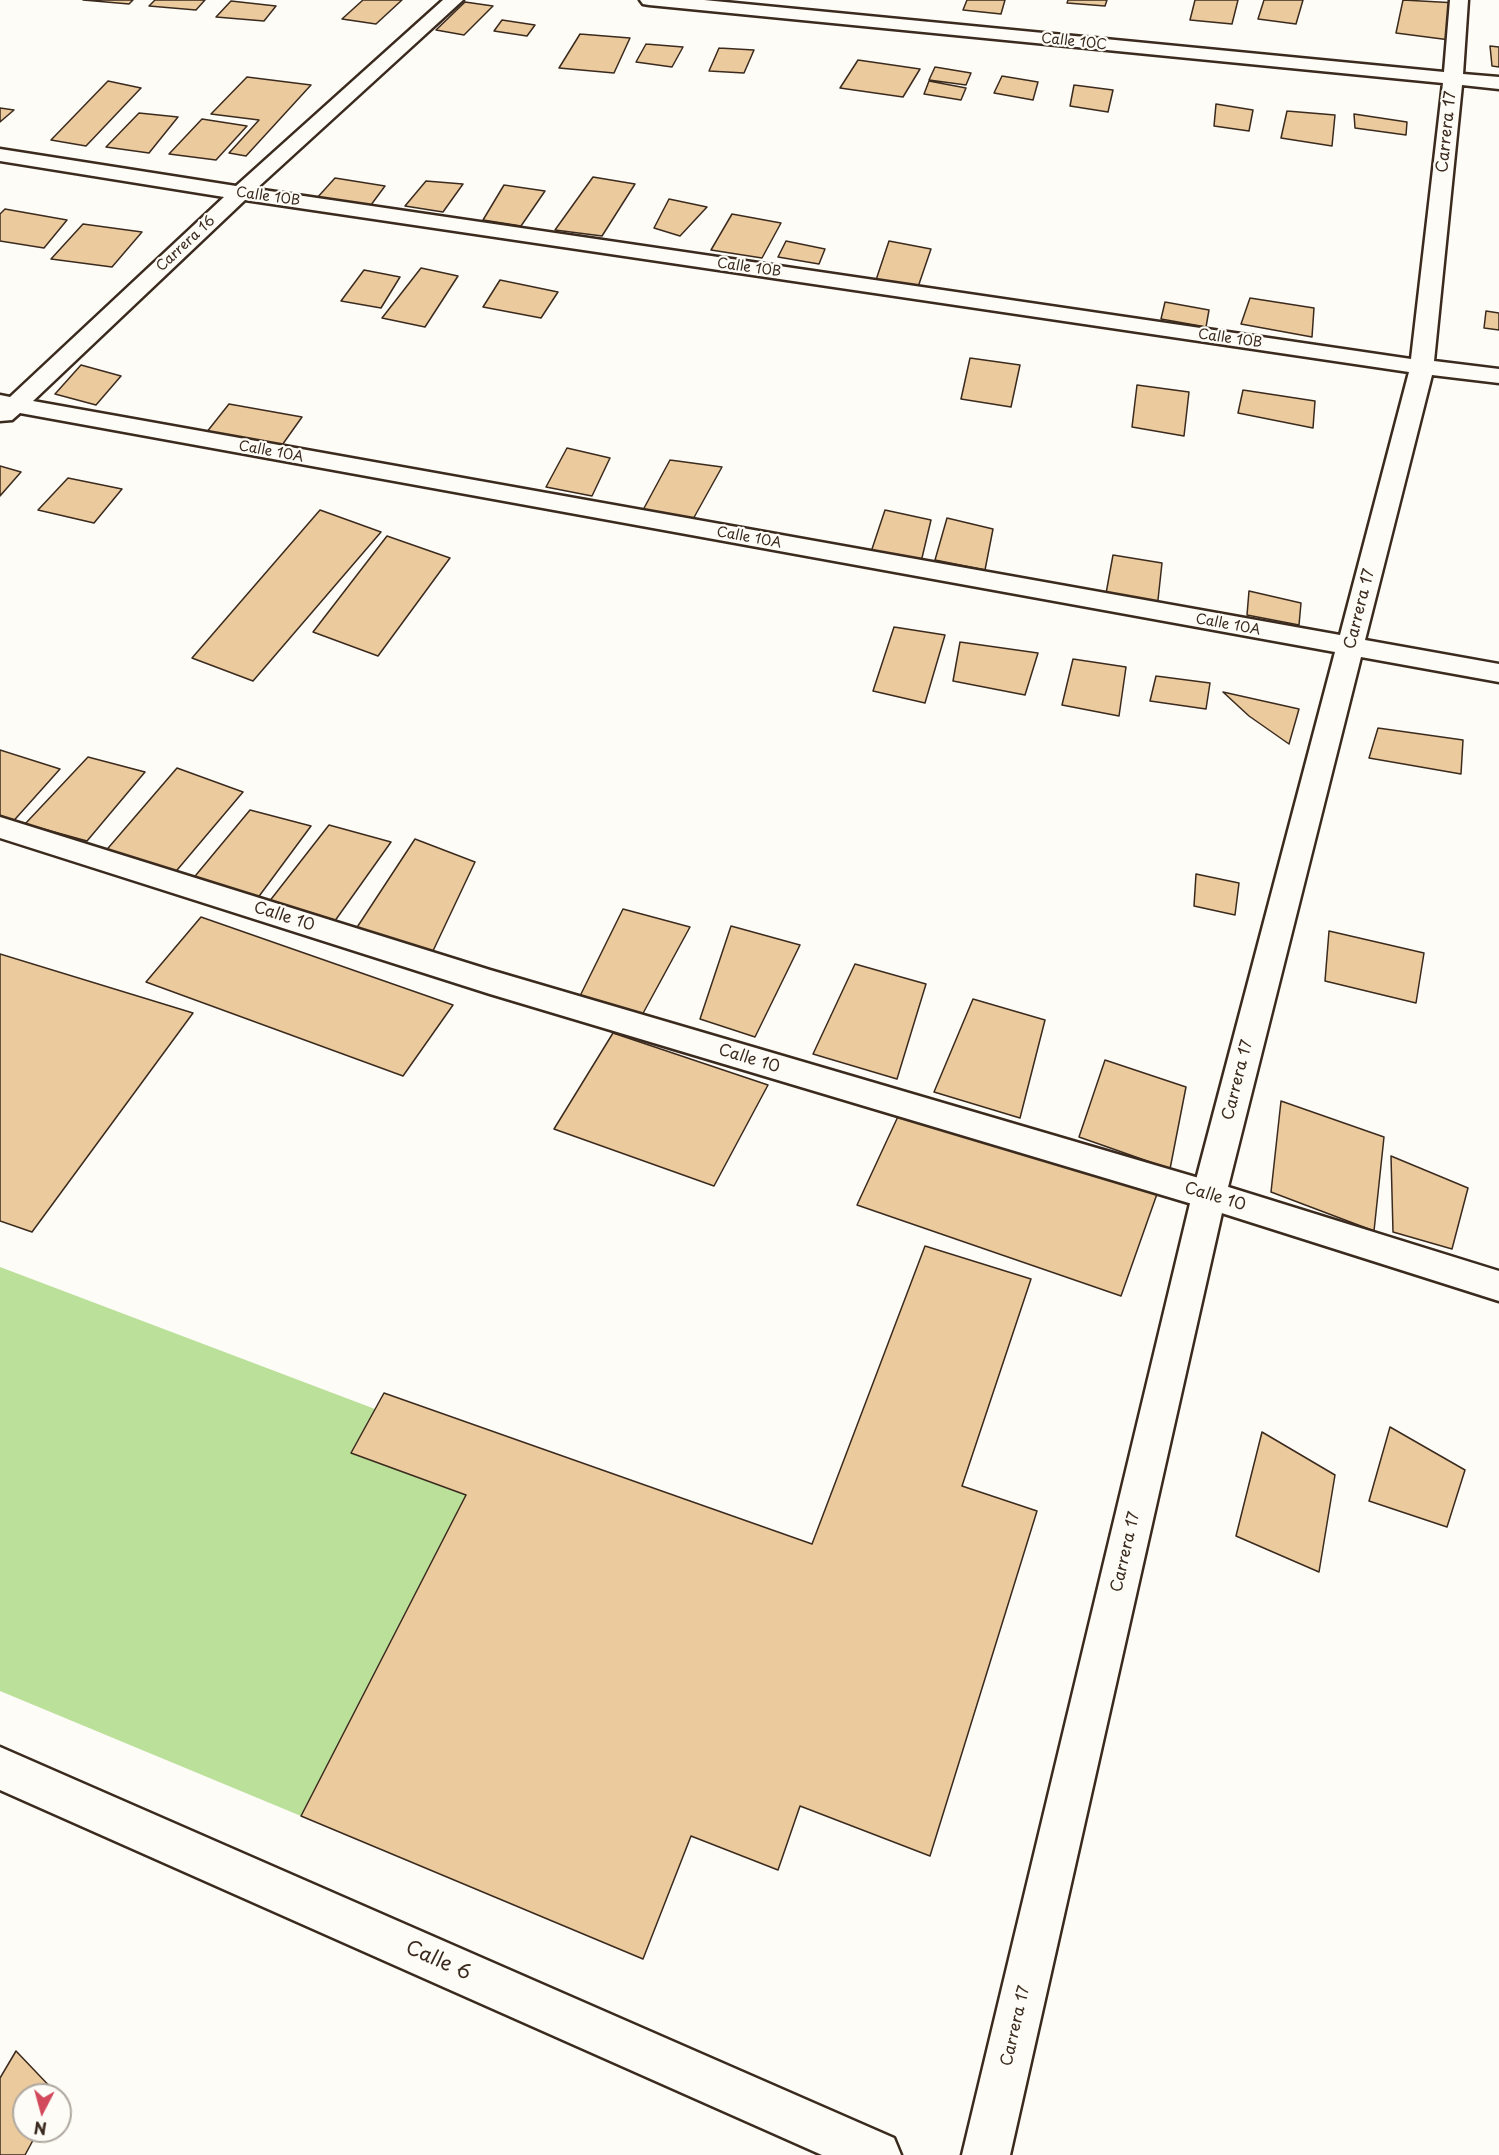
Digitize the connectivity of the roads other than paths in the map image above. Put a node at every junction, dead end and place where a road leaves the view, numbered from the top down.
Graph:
1 (454, 0) edge
2 (649, 0) edge
3 (1459, 0) edge
4 (1453, 79) junction
5 (1499, 83) edge
6 (0, 155) edge
7 (240, 193) junction
8 (1422, 368) junction
9 (1499, 376) edge
10 (5, 408) edge
11 (1350, 647) junction
12 (1499, 673) edge
13 (0, 827) edge
14 (1209, 1195) junction
15 (1499, 1286) edge
16 (0, 1768) edge
17 (877, 2155) edge
18 (986, 2155) edge

1 - 7 street, Carrera 16
2 - 4 street, Calle 10C
3 - 4 street, Carrera 17
4 - 5 street, Calle 10C
4 - 8 street, Carrera 17
6 - 7 street, Calle 10B
7 - 8 street, Calle 10B
7 - 10 street, Carrera 16
8 - 9 street, Calle 10B
8 - 11 street, Carrera 17
10 - 11 street, Calle 10A
11 - 12 street, Calle 10A
11 - 14 street, Carrera 17
13 - 14 street, Calle 10
14 - 15 street, Calle 10
14 - 18 street, Carrera 17
16 - 17 street, Calle 6

